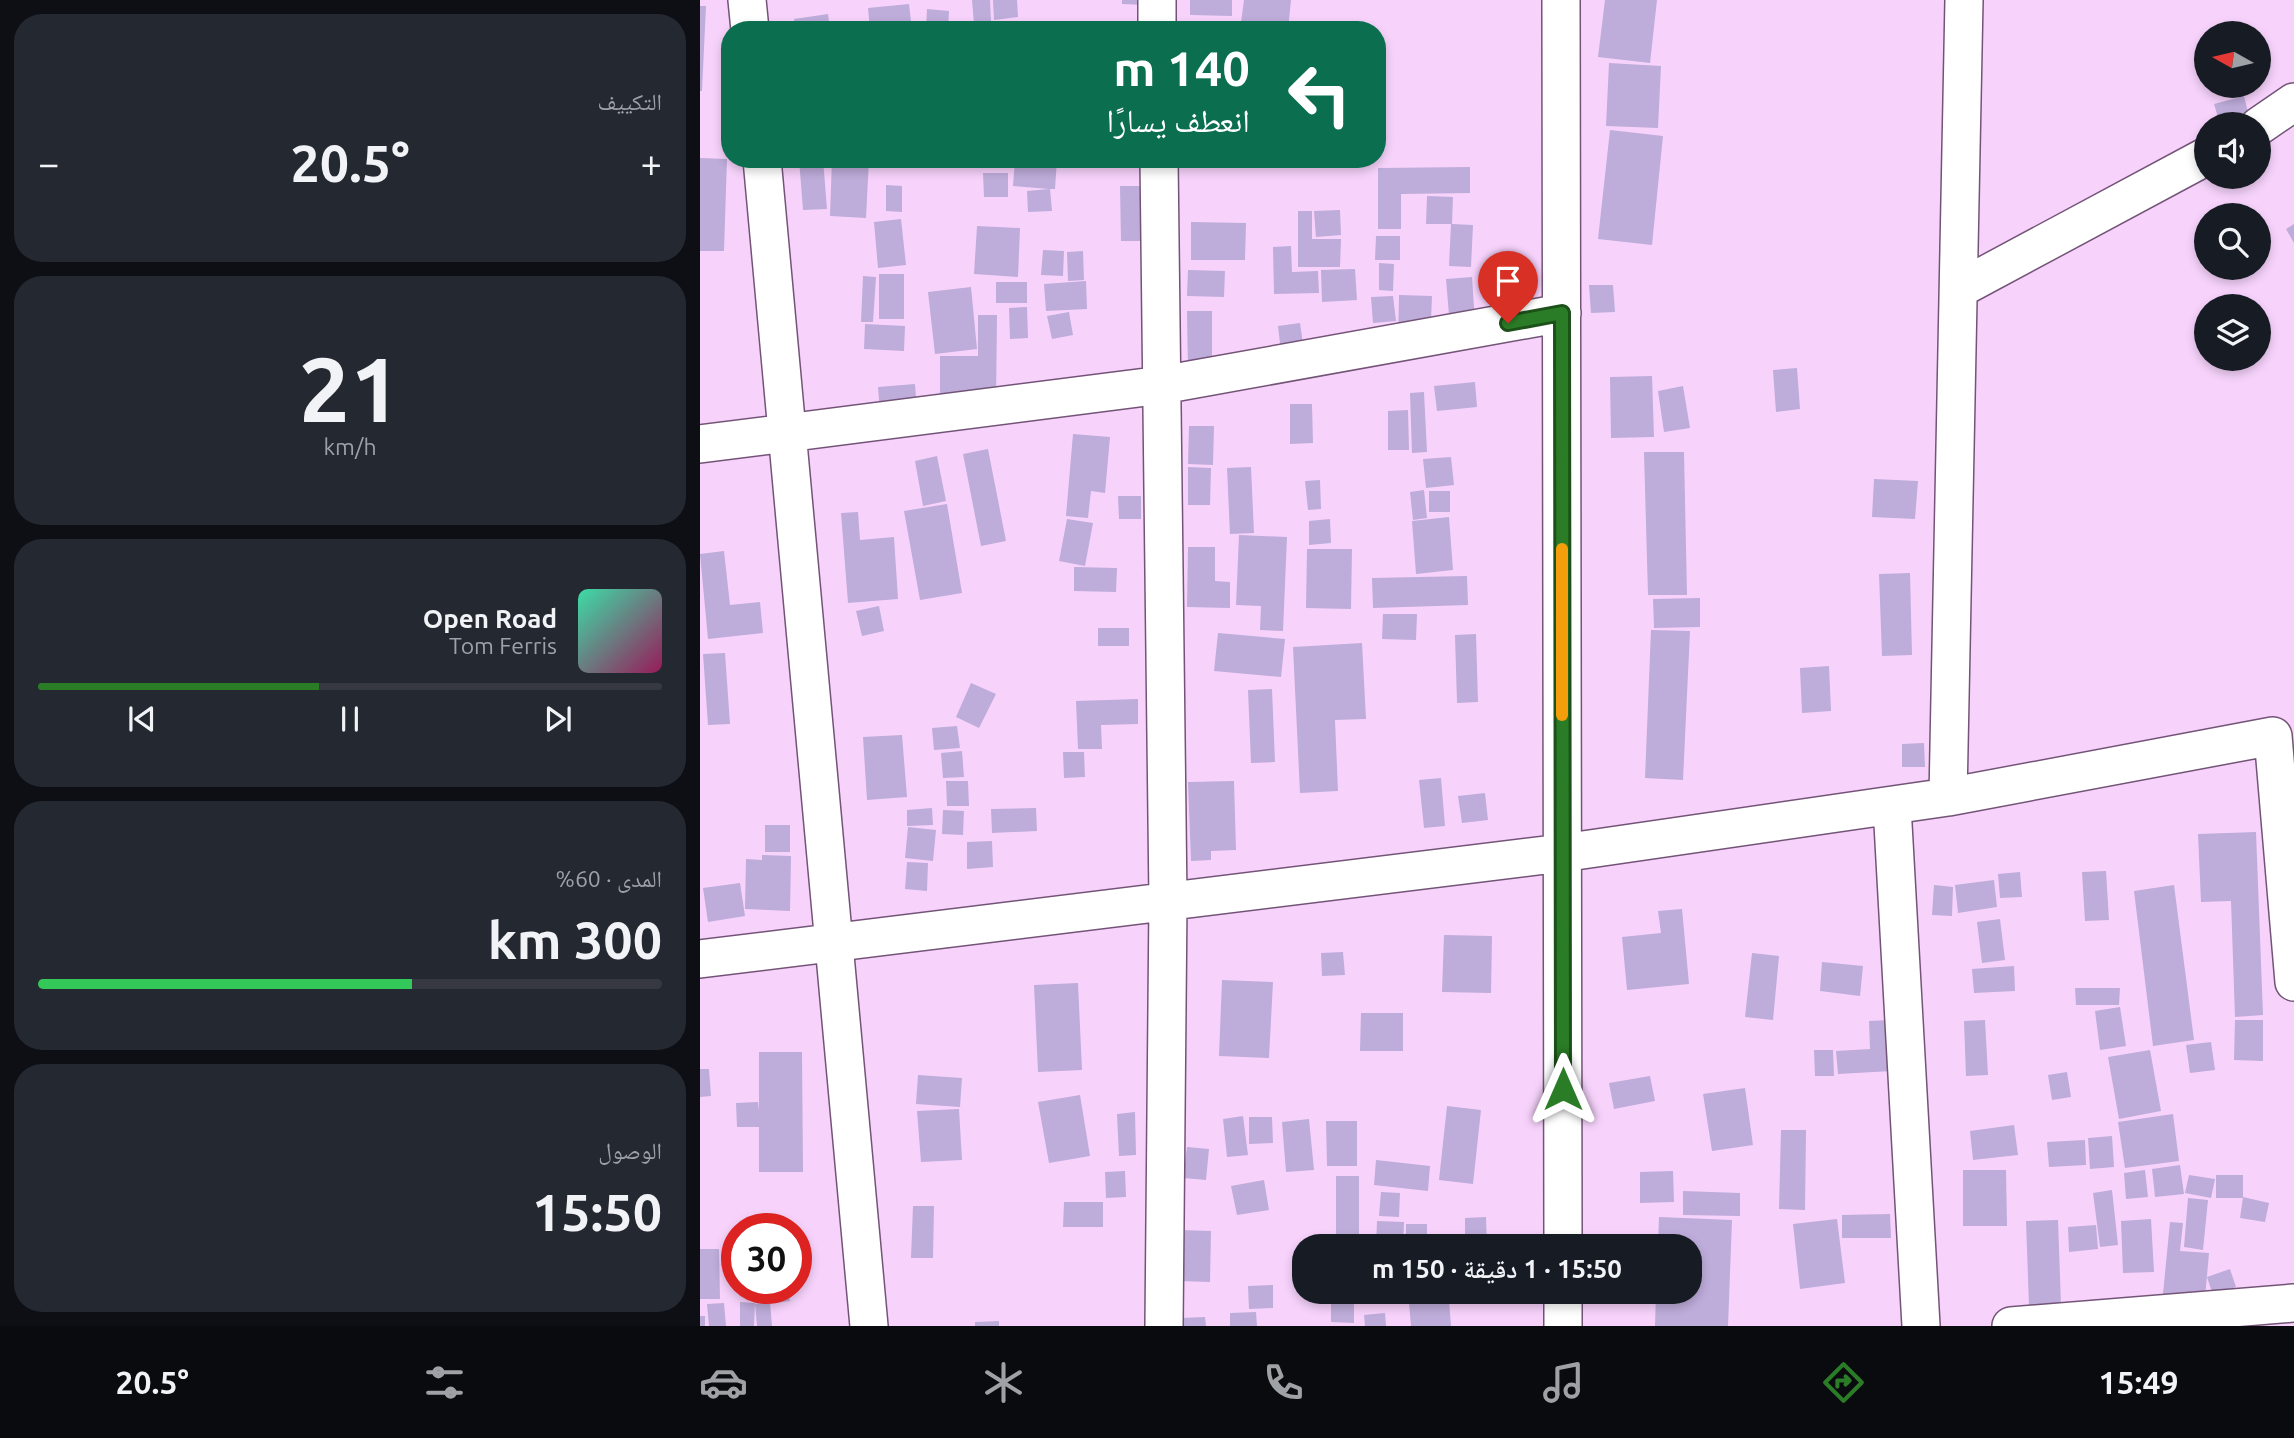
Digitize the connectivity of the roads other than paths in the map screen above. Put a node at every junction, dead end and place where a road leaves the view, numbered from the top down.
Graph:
1 (747, 0) edge
2 (1157, 0) edge
3 (1561, 0) edge
4 (1965, 0) edge
5 (749, 21) edge
6 (1157, 21) edge
7 (2294, 102) edge
8 (2271, 118) edge
9 (2194, 163) edge
10 (763, 168) edge
11 (1159, 168) edge
12 (1959, 289) junction
13 (1562, 313) junction
14 (1162, 385) junction
15 (787, 432) junction
16 (700, 444) edge
17 (2283, 729) edge
18 (1948, 797) junction
19 (1892, 806) junction
20 (1562, 853) junction
21 (1168, 901) junction
22 (834, 941) junction
23 (700, 959) edge
24 (2294, 982) edge
25 (1563, 1234) edge
26 (2294, 1303) edge
27 (1563, 1304) edge
28 (869, 1326) edge
29 (1164, 1326) edge
30 (1563, 1326) edge
31 (1922, 1326) edge
32 (2011, 1326) edge

1 - 5 street
2 - 6 street
3 - 13 street
4 - 12 street
7 - 8 street
9 - 12 street
10 - 15 street
11 - 14 street
12 - 18 street
13 - 14 street
13 - 20 street
14 - 15 street
14 - 21 street
15 - 16 street
15 - 22 street
17 - 18 street
17 - 24 street
18 - 19 street
19 - 20 street
19 - 31 street
20 - 21 street
20 - 25 street
21 - 22 street
21 - 29 street
22 - 23 street
22 - 28 street
26 - 32 street
27 - 30 street

